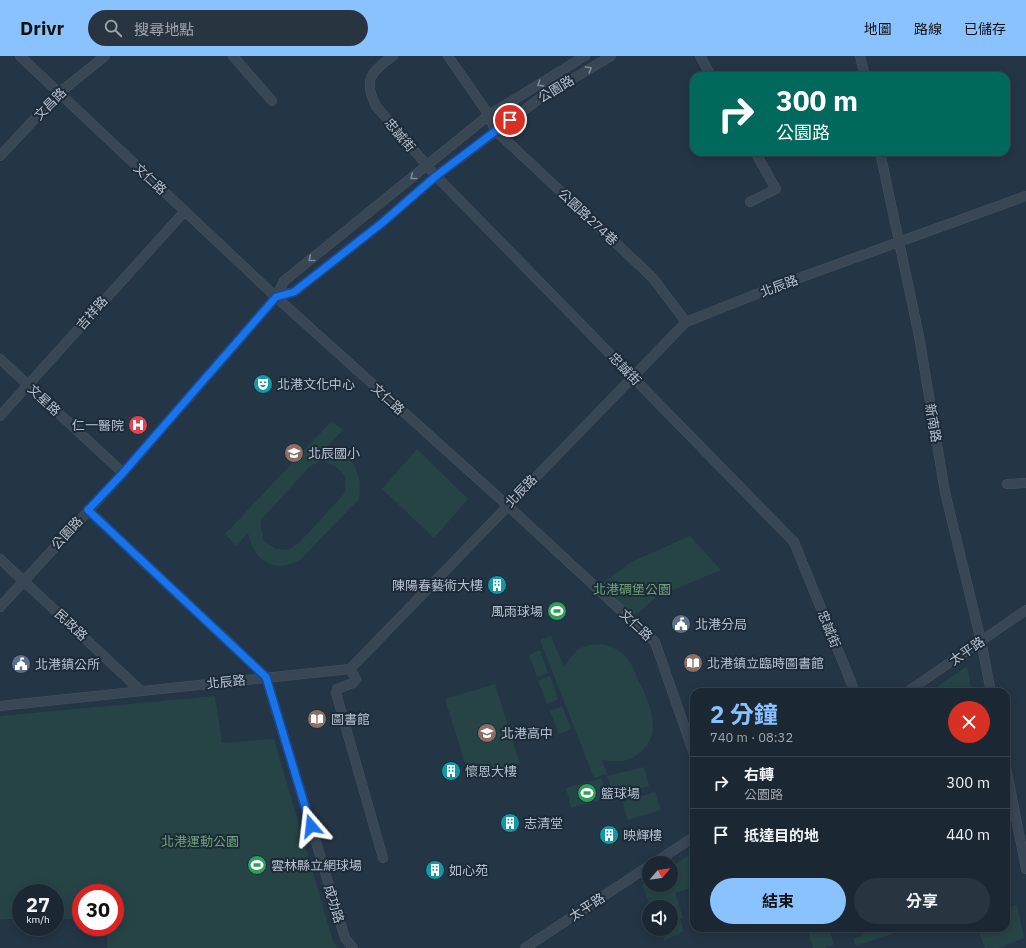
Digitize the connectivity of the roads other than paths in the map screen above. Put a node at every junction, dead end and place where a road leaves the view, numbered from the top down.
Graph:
1 (20, 56) edge
2 (105, 56) edge
3 (233, 56) edge
4 (393, 56) edge
5 (448, 56) edge
6 (585, 56) edge
7 (611, 56) edge
8 (700, 56) edge
9 (860, 56) edge
10 (709, 72) edge
11 (864, 72) edge
12 (59, 93) junction
13 (272, 101) dead end
14 (489, 115) junction
15 (495, 130) junction
16 (0, 156) edge
17 (757, 156) edge
18 (881, 156) edge
19 (427, 166) junction
20 (436, 176) junction
21 (1026, 196) edge
22 (750, 202) dead end
23 (185, 211) junction
24 (899, 244) junction
25 (276, 297) junction
26 (686, 322) junction
27 (0, 359) edge
28 (632, 376) junction
29 (28, 385) junction
30 (0, 416) edge
31 (122, 474) junction
32 (1026, 483) edge
33 (1008, 484) dead end
34 (507, 505) junction
35 (88, 510) junction
36 (0, 559) edge
37 (23, 581) junction
38 (0, 606) edge
39 (1026, 610) edge
40 (982, 641) junction
41 (350, 670) junction
42 (266, 677) junction
43 (853, 688) edge
44 (913, 688) edge
45 (990, 688) edge
46 (141, 691) junction
47 (0, 706) edge
48 (690, 743) edge
49 (1010, 787) edge
50 (690, 839) edge
51 (664, 856) edge
52 (383, 858) dead end
53 (1026, 869) edge
54 (642, 871) edge
55 (353, 948) edge
56 (525, 948) edge

1 - 12 street, 文仁路
2 - 12 street, 文昌路
3 - 13 street
4 - 19 street, 忠誠街
5 - 14 street, 公園路274巷
6 -> 14 street, 公園路
15 -> 7 street, 公園路
8 - 10 street
9 - 11 street
12 - 16 street, 文昌路
12 - 23 street, 文仁路
14 - 15 street, 公園路274巷
14 - 19 street, 公園路
15 - 20 street, 公園路
15 - 26 street, 公園路274巷
17 - 22 street
18 - 24 street, 新南路
19 - 20 street, 忠誠街
19 -> 25 street, 公園路
20 - 25 street, 公園路
20 - 28 street, 忠誠街
21 - 24 street, 北辰路
23 - 25 street, 文仁路
23 - 29 street, 吉祥路
24 - 26 street, 北辰路
24 - 40 street, 新南路
25 - 31 street, 公園路
25 - 34 street, 文仁路
26 - 28 street, 北辰路
27 - 29 street, 文星路
28 - 34 street, 北辰路
28 - 43 street, 忠誠街
29 - 30 street, 吉祥路
29 - 31 street, 文星路
31 - 35 street, 公園路
32 - 33 street
34 - 41 street, 北辰路
34 - 48 street, 文仁路
35 - 37 street, 公園路
35 - 42 street, 成功路
36 - 37 street, 民政路
37 - 38 street, 公園路
37 - 46 street, 民政路
39 - 40 street, 太平路
40 - 44 street, 太平路
40 - 45 street, 新南路
41 - 42 street, 北辰路
41 - 52 street
42 - 46 street, 北辰路
42 - 55 street, 成功路
46 - 47 street, 北辰路
49 - 53 street
50 - 51 street
54 - 56 street, 太平路

